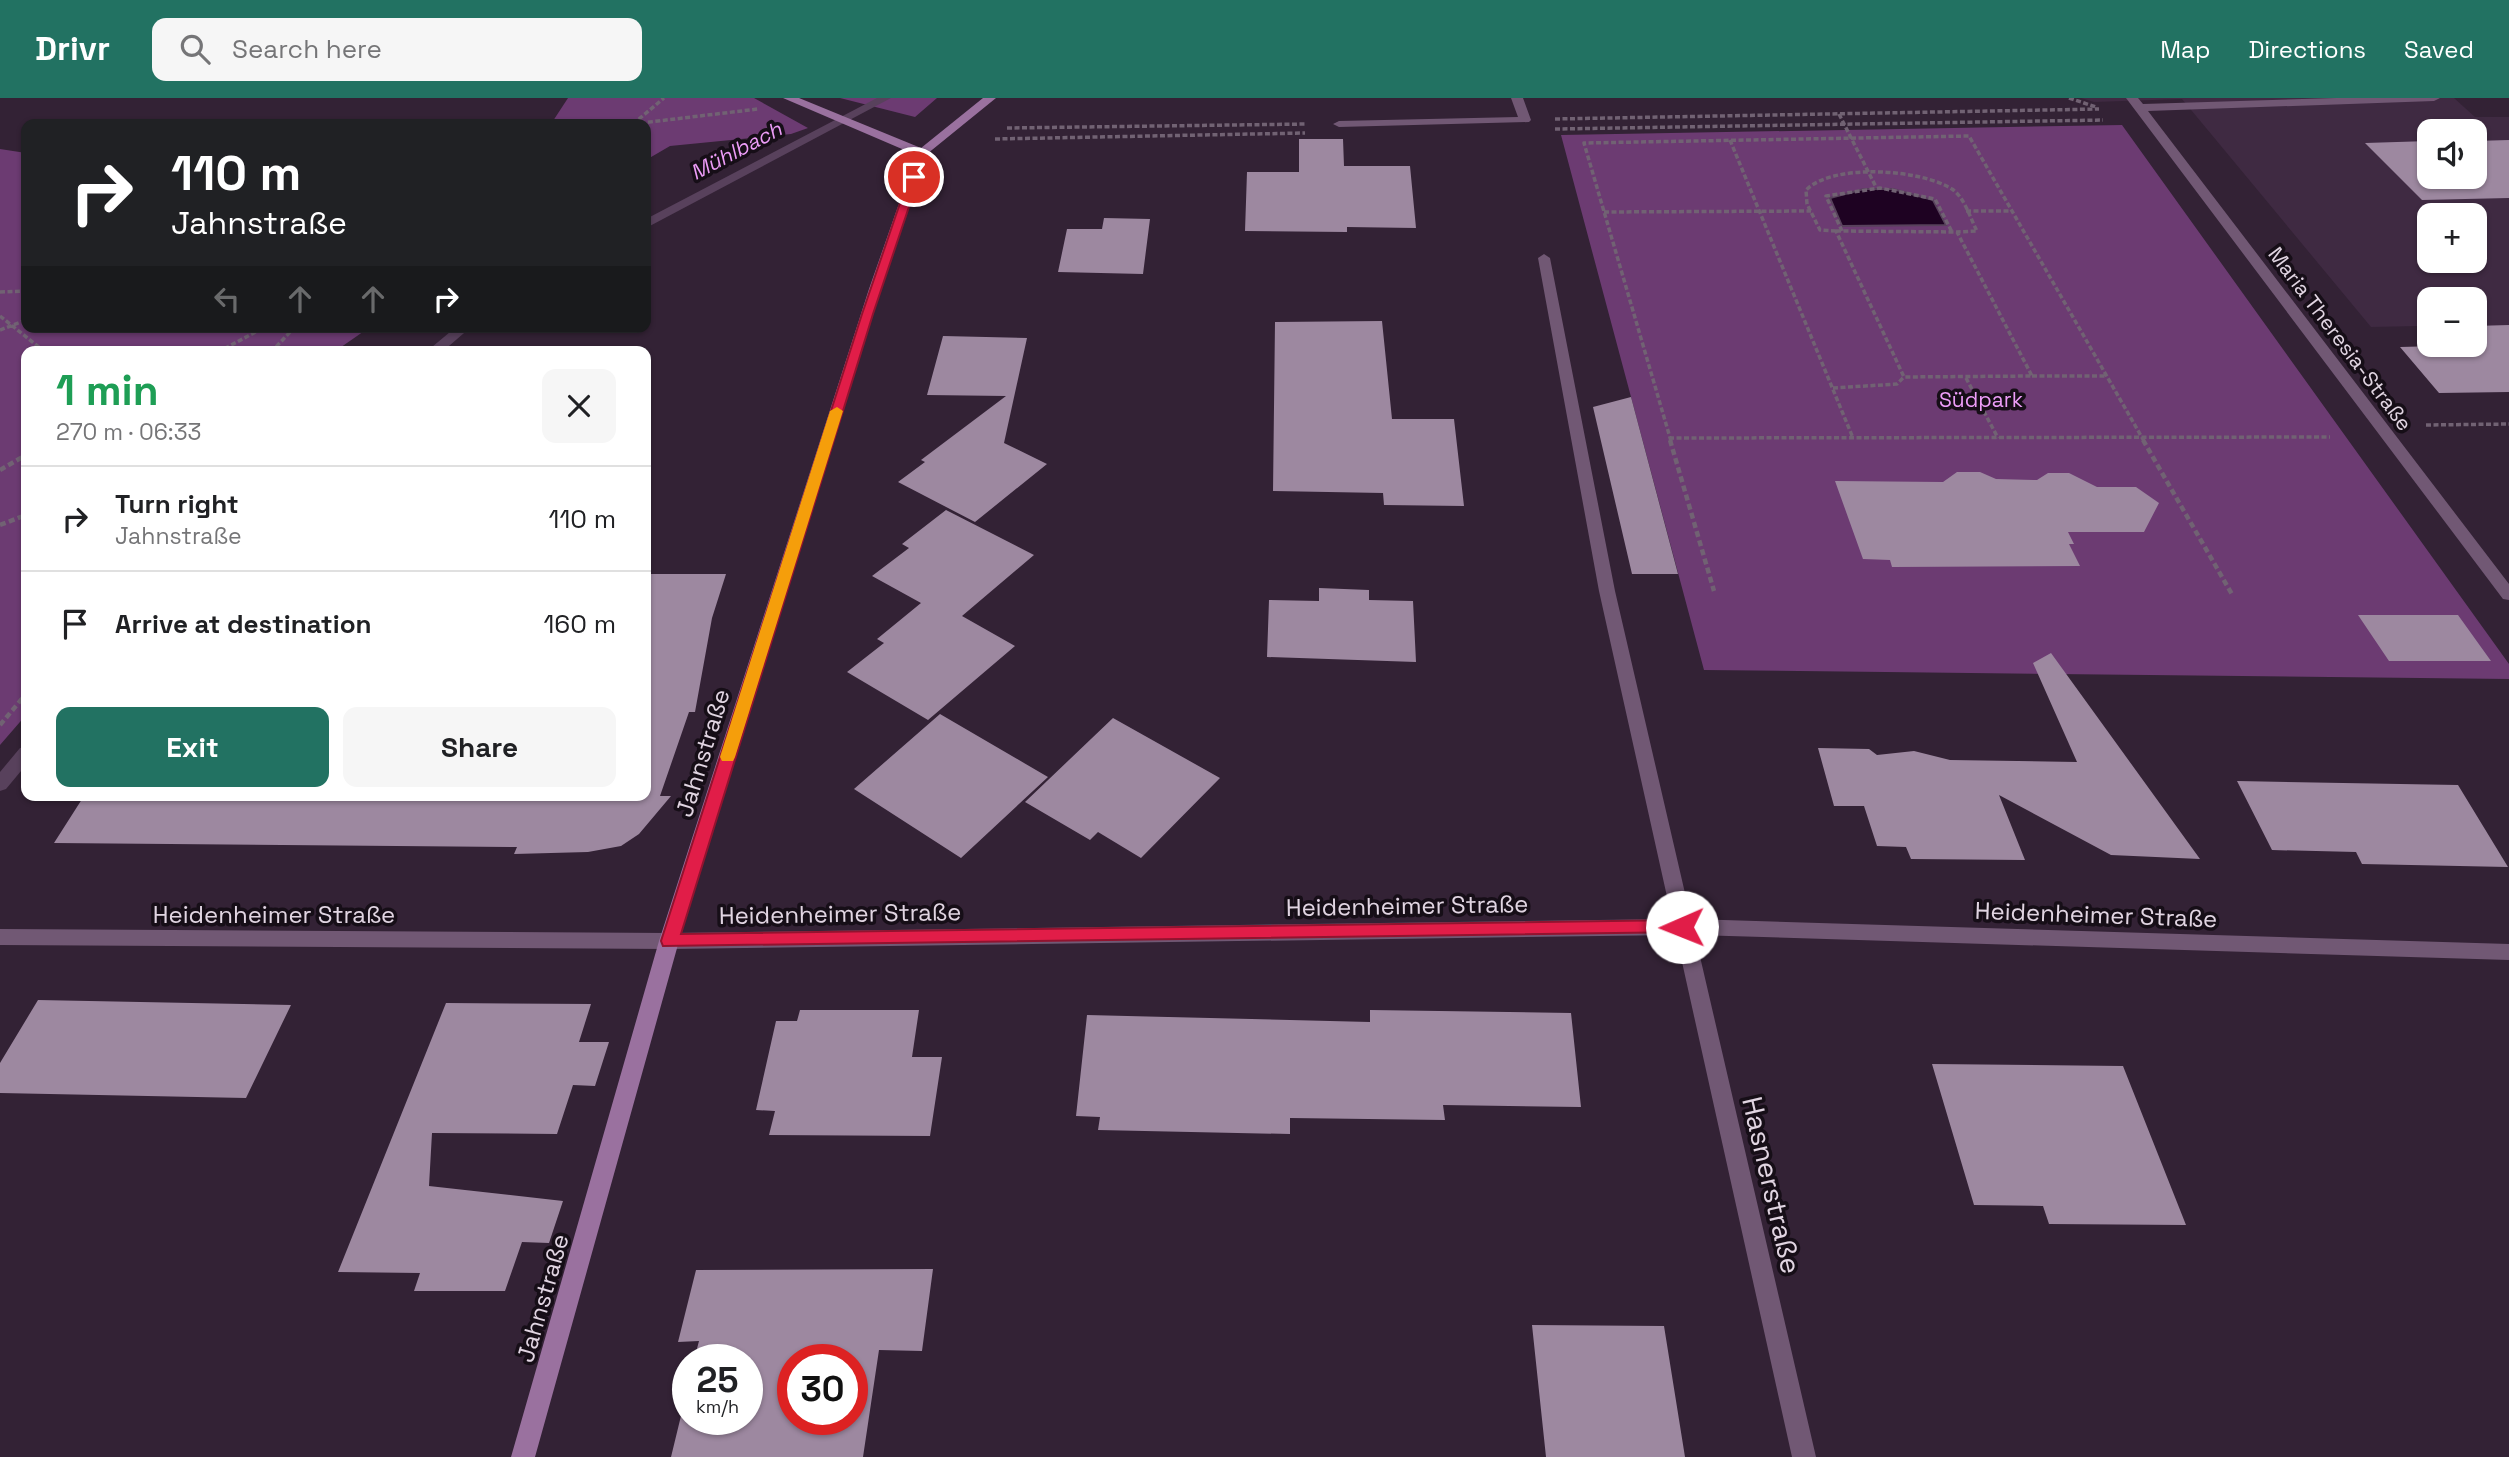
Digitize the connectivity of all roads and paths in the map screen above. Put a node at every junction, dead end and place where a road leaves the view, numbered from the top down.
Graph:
1 (664, 98) edge
2 (789, 98) edge
3 (990, 98) edge
4 (1517, 98) edge
5 (2069, 98) edge
6 (2434, 98) edge
7 (2135, 103) edge
8 (801, 104) junction
9 (1839, 114) junction
10 (639, 119) edge
11 (1525, 120) junction
12 (651, 122) edge
13 (1339, 124) joint
14 (954, 129) junction
15 (1851, 138) junction
16 (1730, 140) junction
17 (922, 153) junction
18 (1869, 172) junction
19 (1877, 187) junction
20 (1760, 211) junction
21 (1811, 211) junction
22 (1966, 211) junction
23 (2011, 211) junction
24 (1604, 212) junction
25 (1836, 231) junction
26 (1842, 231) junction
27 (1952, 232) junction
28 (1957, 232) junction
29 (1544, 258) dead end
30 (21, 291) edge
31 (0, 292) edge
32 (0, 316) edge
33 (21, 322) edge
34 (13, 326) junction
35 (0, 330) edge
36 (21, 332) edge
37 (22, 333) edge
38 (254, 333) edge
39 (289, 333) edge
40 (38, 346) edge
41 (229, 346) edge
42 (277, 346) edge
43 (2106, 376) junction
44 (1904, 377) junction
45 (1966, 378) junction
46 (2032, 378) junction
47 (1833, 388) junction
48 (2509, 424) edge
49 (2378, 426) junction
50 (2330, 437) dead end
51 (1669, 438) junction
52 (1853, 438) junction
53 (1998, 438) junction
54 (2140, 438) junction
55 (21, 458) edge
56 (0, 470) edge
57 (21, 517) edge
58 (0, 525) edge
59 (1714, 591) dead end
60 (2509, 595) edge
61 (2233, 596) dead end
62 (21, 700) edge
63 (0, 725) edge
64 (1682, 927) junction
65 (0, 937) edge
66 (670, 941) junction
67 (2509, 951) edge
68 (523, 1457) edge
69 (1804, 1457) edge

1 - 10 path
2 - 8 street
3 - 14 street
4 - 11 street
5 - 9 path
6 - 7 street
7 - 49 street, Maria Theresia-Straße
8 - 12 path
8 - 17 street
9 - 11 path
9 - 15 path
11 - 13 street
13 - 14 path
14 - 17 street
15 - 16 path
15 - 18 path
15 - 23 path
16 - 20 path
16 - 24 path
17 - 66 street, Jahnstraße
18 - 19 path
18 - 21 path
18 - 22 path
19 - 26 path
19 - 27 path
20 - 21 path
20 - 24 path
20 - 47 path
21 - 25 path
22 - 23 path
22 - 28 path
23 - 43 path
24 - 51 path
25 - 26 path
25 - 44 path
26 - 27 path
27 - 28 path
28 - 46 path
29 - 64 street
30 - 31 path
32 - 34 path
33 - 34 path
34 - 35 path
34 - 36 path
37 - 40 path
38 - 41 path
39 - 42 path
43 - 46 path
43 - 54 path
44 - 45 path
44 - 47 path
45 - 46 path
45 - 53 path
47 - 52 path
48 - 49 path
49 - 60 street, Maria Theresia-Straße
50 - 54 path
51 - 52 path
51 - 59 path
52 - 53 path
53 - 54 path
54 - 61 path
55 - 56 path
57 - 58 path
62 - 63 path
64 - 66 street, Heidenheimer Straße
64 - 67 street, Heidenheimer Straße
64 - 69 street, Hasnerstraße
65 - 66 street, Heidenheimer Straße
66 - 68 street, Jahnstraße

